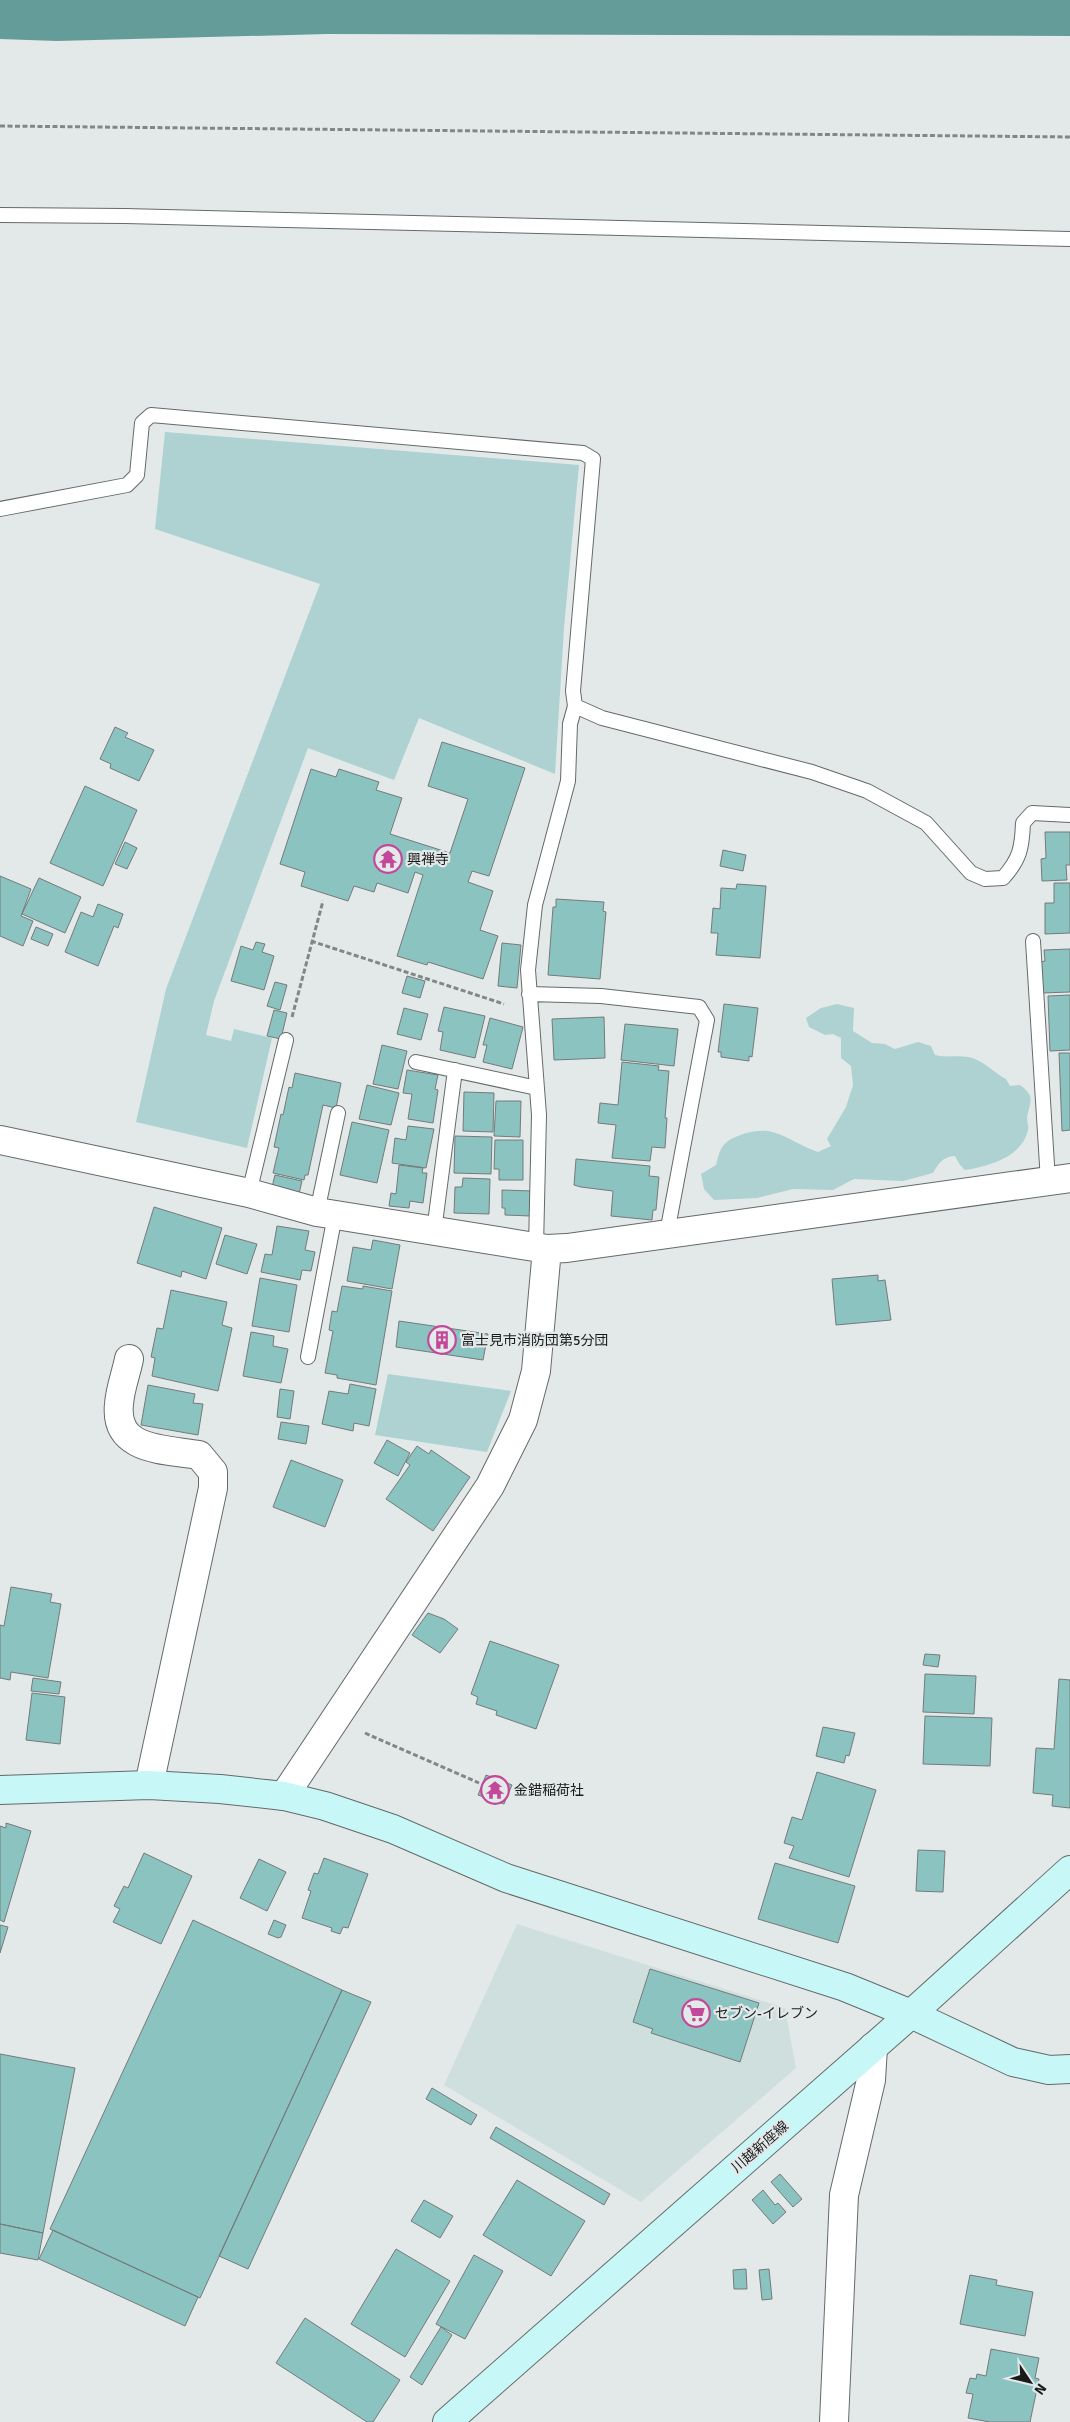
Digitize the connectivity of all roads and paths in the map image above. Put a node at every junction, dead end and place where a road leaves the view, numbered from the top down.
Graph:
1 (0, 126) edge
2 (1070, 137) edge
3 (0, 215) edge
4 (1070, 239) edge
5 (0, 509) edge
6 (575, 706) junction
7 (1070, 815) edge
8 (323, 901) dead end
9 (311, 941) junction
10 (1033, 941) dead end
11 (529, 994) junction
12 (531, 1012) junction
13 (286, 1040) joint
14 (416, 1062) dead end
15 (455, 1070) junction
16 (537, 1088) junction
17 (338, 1113) dead end
18 (0, 1140) edge
19 (1059, 1179) edge
20 (249, 1193) junction
21 (326, 1213) junction
22 (434, 1231) junction
23 (667, 1233) junction
24 (542, 1248) junction
25 (308, 1357) dead end
26 (129, 1359) dead end
27 (334, 1720) junction
28 (479, 1783) dead end
29 (149, 1785) junction
30 (0, 1790) edge
31 (284, 1796) junction
32 (1070, 1870) edge
33 (911, 2014) junction
34 (873, 2047) junction
35 (1070, 2070) edge
36 (447, 2422) edge
37 (834, 2422) edge

1 - 2 path
3 - 4 lane
5 - 6 lane
6 - 7 lane
6 - 11 lane
8 - 9 path
9 - 12 path
9 - 13 path
10 - 19 lane
11 - 12 lane
11 - 23 lane
12 - 16 lane
13 - 20 lane
14 - 15 lane
15 - 16 lane
15 - 22 lane
16 - 24 lane
17 - 21 lane
18 - 20 street
19 - 23 street
20 - 21 street
21 - 22 street
21 - 25 lane
22 - 24 street
23 - 24 street
24 - 27 street
26 - 29 street
27 - 28 path
27 - 31 street
29 - 30 street
29 - 31 street
31 - 33 street
32 - 33 street, 川越新座線
33 - 34 street, 川越新座線
33 - 35 street
34 - 36 street, 川越新座線
34 - 37 street

